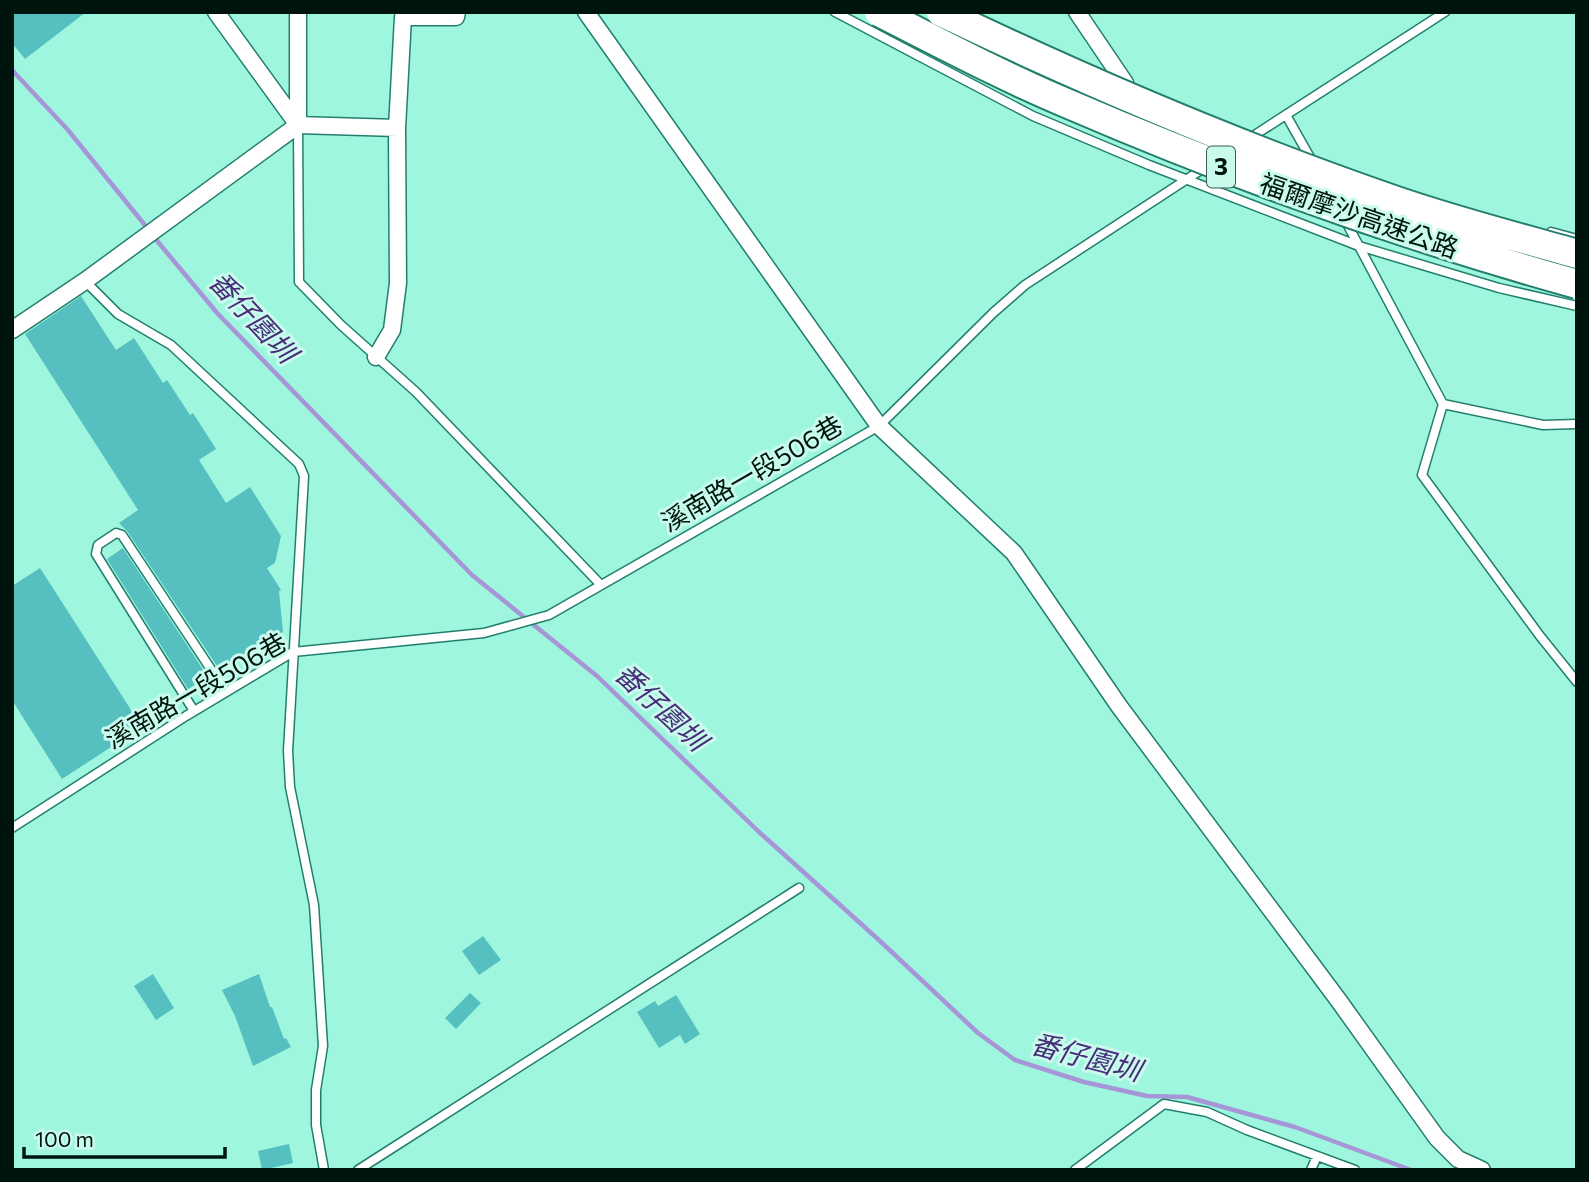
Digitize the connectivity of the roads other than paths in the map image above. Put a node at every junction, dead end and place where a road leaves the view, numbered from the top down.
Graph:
1 (216, 12) edge
2 (298, 12) edge
3 (457, 12) edge
4 (586, 12) edge
5 (835, 12) edge
6 (879, 12) edge
7 (941, 12) edge
8 (972, 12) edge
9 (1077, 12) edge
10 (1445, 12) edge
11 (403, 15) edge
12 (1125, 83) junction
13 (1286, 115) junction
14 (298, 125) junction
15 (397, 128) junction
16 (1257, 139) junction
17 (1230, 151) dead end
18 (1299, 155) dead end
19 (1220, 158) dead end
20 (1311, 159) junction
21 (1323, 163) dead end
22 (1188, 178) junction
23 (1538, 229) dead end
24 (1577, 239) edge
25 (1359, 246) junction
26 (1577, 254) edge
27 (85, 281) junction
28 (1577, 284) edge
29 (1577, 306) edge
30 (12, 330) edge
31 (376, 357) junction
32 (1443, 404) junction
33 (1577, 425) edge
34 (879, 426) junction
35 (601, 585) junction
36 (293, 653) junction
37 (1577, 682) edge
38 (226, 692) junction
39 (194, 711) junction
40 (12, 828) edge
41 (799, 888) dead end
42 (1317, 1156) junction
43 (324, 1170) edge
44 (358, 1170) edge
45 (1075, 1170) edge
46 (1311, 1170) edge
47 (1355, 1170) edge
48 (1482, 1170) edge

1 - 14 street
2 - 14 street
3 - 11 street
4 - 34 street
5 - 22 lane
6 - 28 highway, 福爾摩沙高速公路 / 3, bridge
7 - 26 highway, 福爾摩沙高速公路 / 3, bridge
8 - 12 street
9 - 12 street
10 - 13 lane
11 - 15 street
12 - 16 street
13 - 16 lane
13 - 20 lane
14 - 15 street
14 - 27 street
14 - 31 lane
15 - 31 street
16 - 17 lane
18 - 20 lane
19 - 22 lane, 溪南路一段506巷
20 - 21 lane
20 - 25 lane
22 - 25 lane
22 - 34 lane, 溪南路一段506巷
23 - 24 lane
25 - 29 lane
25 - 32 lane
27 - 30 street
27 - 36 lane
31 - 35 lane
32 - 33 lane
32 - 37 lane
34 - 35 lane, 溪南路一段506巷
34 - 48 street
35 - 36 lane, 溪南路一段506巷
36 - 38 lane, 溪南路一段506巷
36 - 43 lane
38 - 39 lane, 溪南路一段506巷
38 - 39 lane
39 - 40 lane, 溪南路一段506巷
41 - 44 lane
42 - 45 lane
42 - 46 lane
42 - 47 lane

